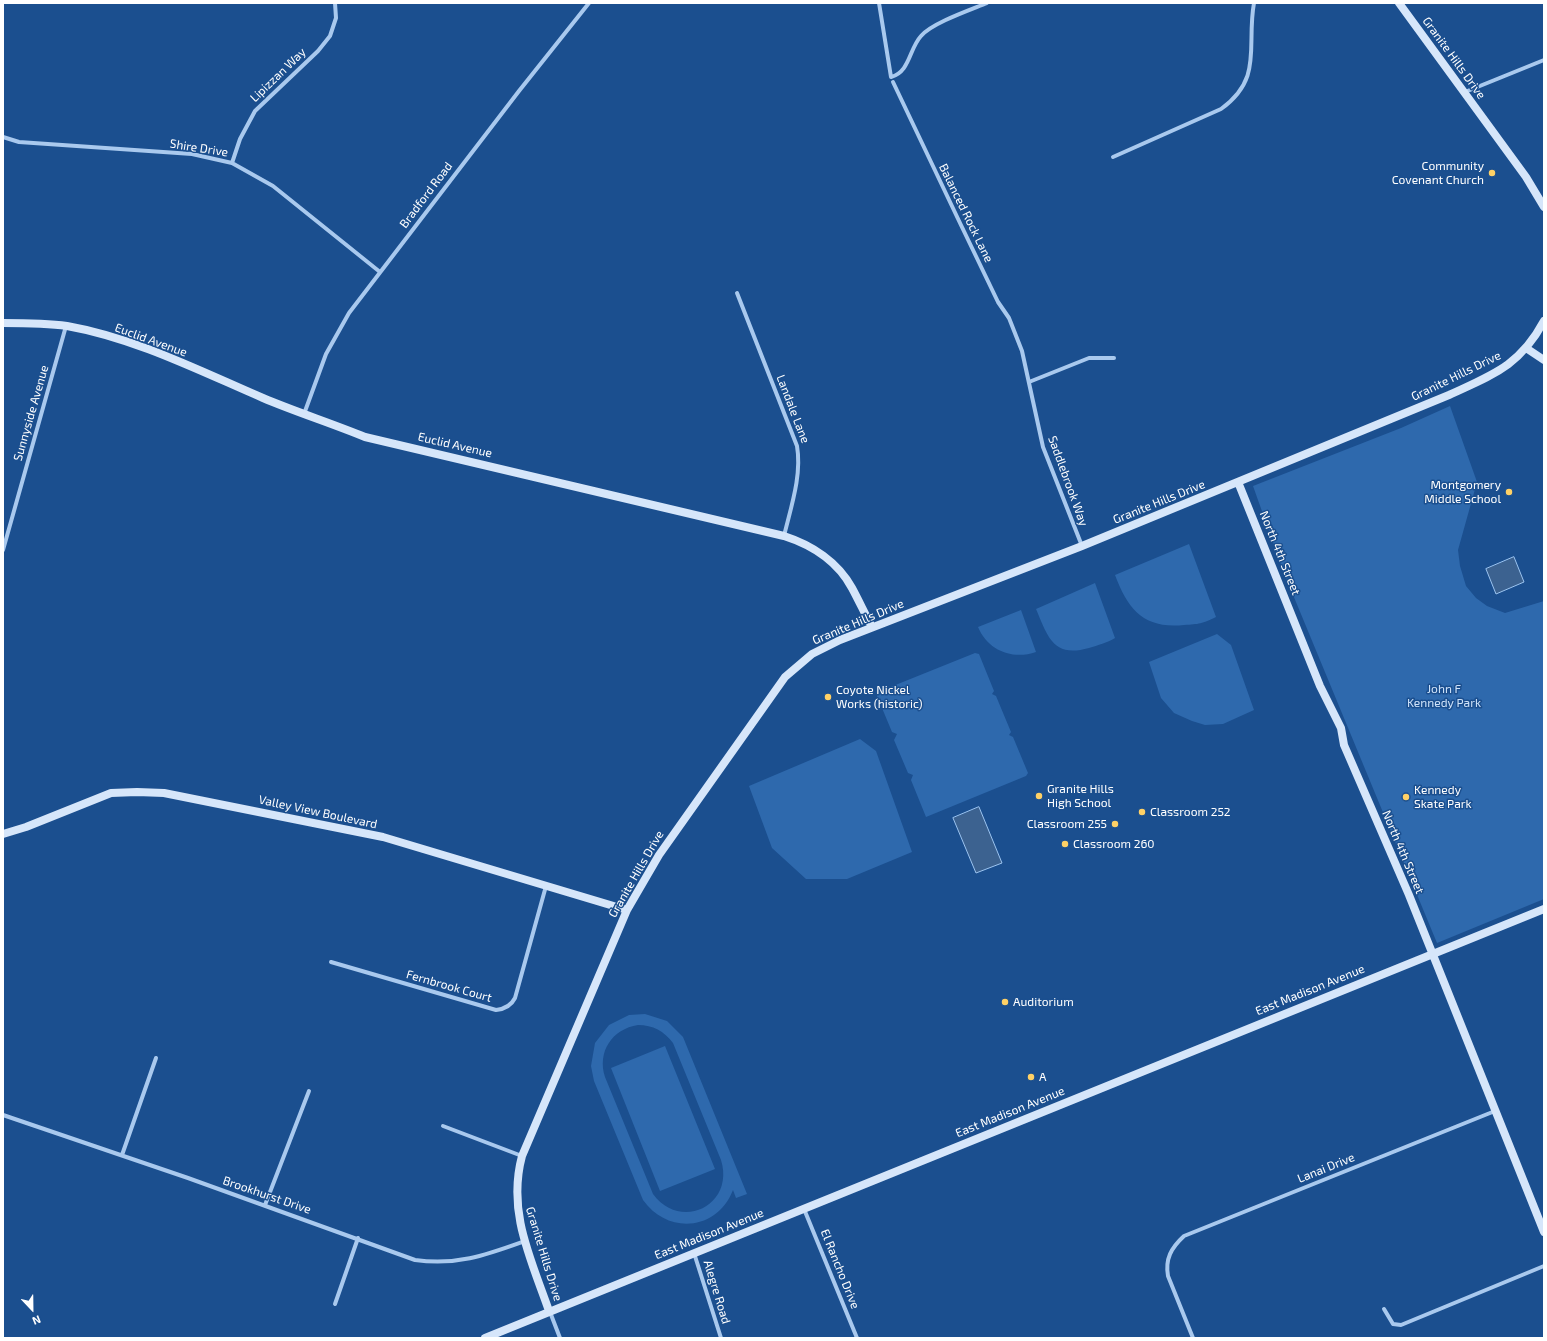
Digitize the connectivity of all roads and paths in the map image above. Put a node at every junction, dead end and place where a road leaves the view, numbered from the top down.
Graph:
1 (335, 3) edge
2 (589, 3) edge
3 (878, 3) edge
4 (987, 3) edge
5 (1254, 3) edge
6 (1399, 3) edge
7 (1544, 60) edge
8 (892, 79) junction
9 (1464, 92) junction
10 (3, 137) edge
11 (1113, 157) dead end
12 (232, 163) junction
13 (1544, 207) edge
14 (380, 272) junction
15 (737, 293) dead end
16 (1544, 321) edge
17 (3, 323) edge
18 (66, 326) junction
19 (1526, 348) junction
20 (1022, 351) joint
21 (1114, 358) dead end
22 (1544, 360) edge
23 (1028, 382) junction
24 (304, 415) junction
25 (1238, 482) junction
26 (784, 536) junction
27 (1082, 546) junction
28 (3, 550) edge
29 (872, 627) junction
30 (3, 834) edge
31 (546, 886) junction
32 (1544, 909) edge
33 (627, 910) junction
34 (1432, 954) junction
35 (331, 962) dead end
36 (156, 1058) dead end
37 (309, 1091) dead end
38 (1495, 1111) junction
39 (3, 1116) edge
40 (443, 1126) dead end
41 (122, 1155) junction
42 (522, 1156) junction
43 (265, 1205) junction
44 (804, 1208) junction
45 (1544, 1232) edge
46 (358, 1238) junction
47 (525, 1240) junction
48 (694, 1252) junction
49 (1544, 1266) edge
50 (335, 1304) dead end
51 (1384, 1309) dead end
52 (550, 1311) junction
53 (485, 1338) edge
54 (560, 1338) edge
55 (721, 1338) edge
56 (857, 1338) edge
57 (1193, 1338) edge

1 - 12 street, Lipizzan Way
2 - 14 street, Bradford Road
3 - 8 street, Balanced Rock Lane
4 - 8 street
5 - 11 street
6 - 9 street, Granite Hills Drive
7 - 9 street
8 - 20 street, Balanced Rock Lane
9 - 13 street, Granite Hills Drive
10 - 12 street, Shire Drive
12 - 14 street, Shire Drive
14 - 24 street, Bradford Road
15 - 26 street, Landale Lane
16 - 19 street, Granite Hills Drive
17 - 18 street, Euclid Avenue
18 - 24 street, Euclid Avenue
18 - 28 street, Sunnyside Avenue
19 - 22 street
19 - 25 street, Granite Hills Drive
20 - 23 street, Saddlebrook Way
21 - 23 street
23 - 27 street, Saddlebrook Way
24 - 26 street, Euclid Avenue
25 - 27 street, Granite Hills Drive
25 - 34 street, North 4th Street
26 - 29 street, Euclid Avenue
27 - 29 street, Granite Hills Drive
29 - 33 street, Granite Hills Drive
30 - 31 street, Valley View Boulevard
31 - 33 street, Valley View Boulevard
31 - 35 street, Fernbrook Court
32 - 34 street, East Madison Avenue
33 - 42 street, Granite Hills Drive
34 - 38 street, North 4th Street
34 - 44 street, East Madison Avenue
36 - 41 street
37 - 43 street
38 - 45 street, North 4th Street
38 - 57 street, Lanai Drive
39 - 41 street, Brookhurst Drive
40 - 42 street
41 - 43 street, Brookhurst Drive
42 - 47 street, Granite Hills Drive
43 - 46 street, Brookhurst Drive
44 - 48 street, East Madison Avenue
44 - 56 street, El Rancho Drive
46 - 47 street, Brookhurst Drive
46 - 50 street
47 - 52 street, Granite Hills Drive
48 - 52 street, East Madison Avenue
48 - 55 street, Alegre Road
49 - 51 street
52 - 53 street, East Madison Avenue
52 - 54 street, Granite Hills Drive

